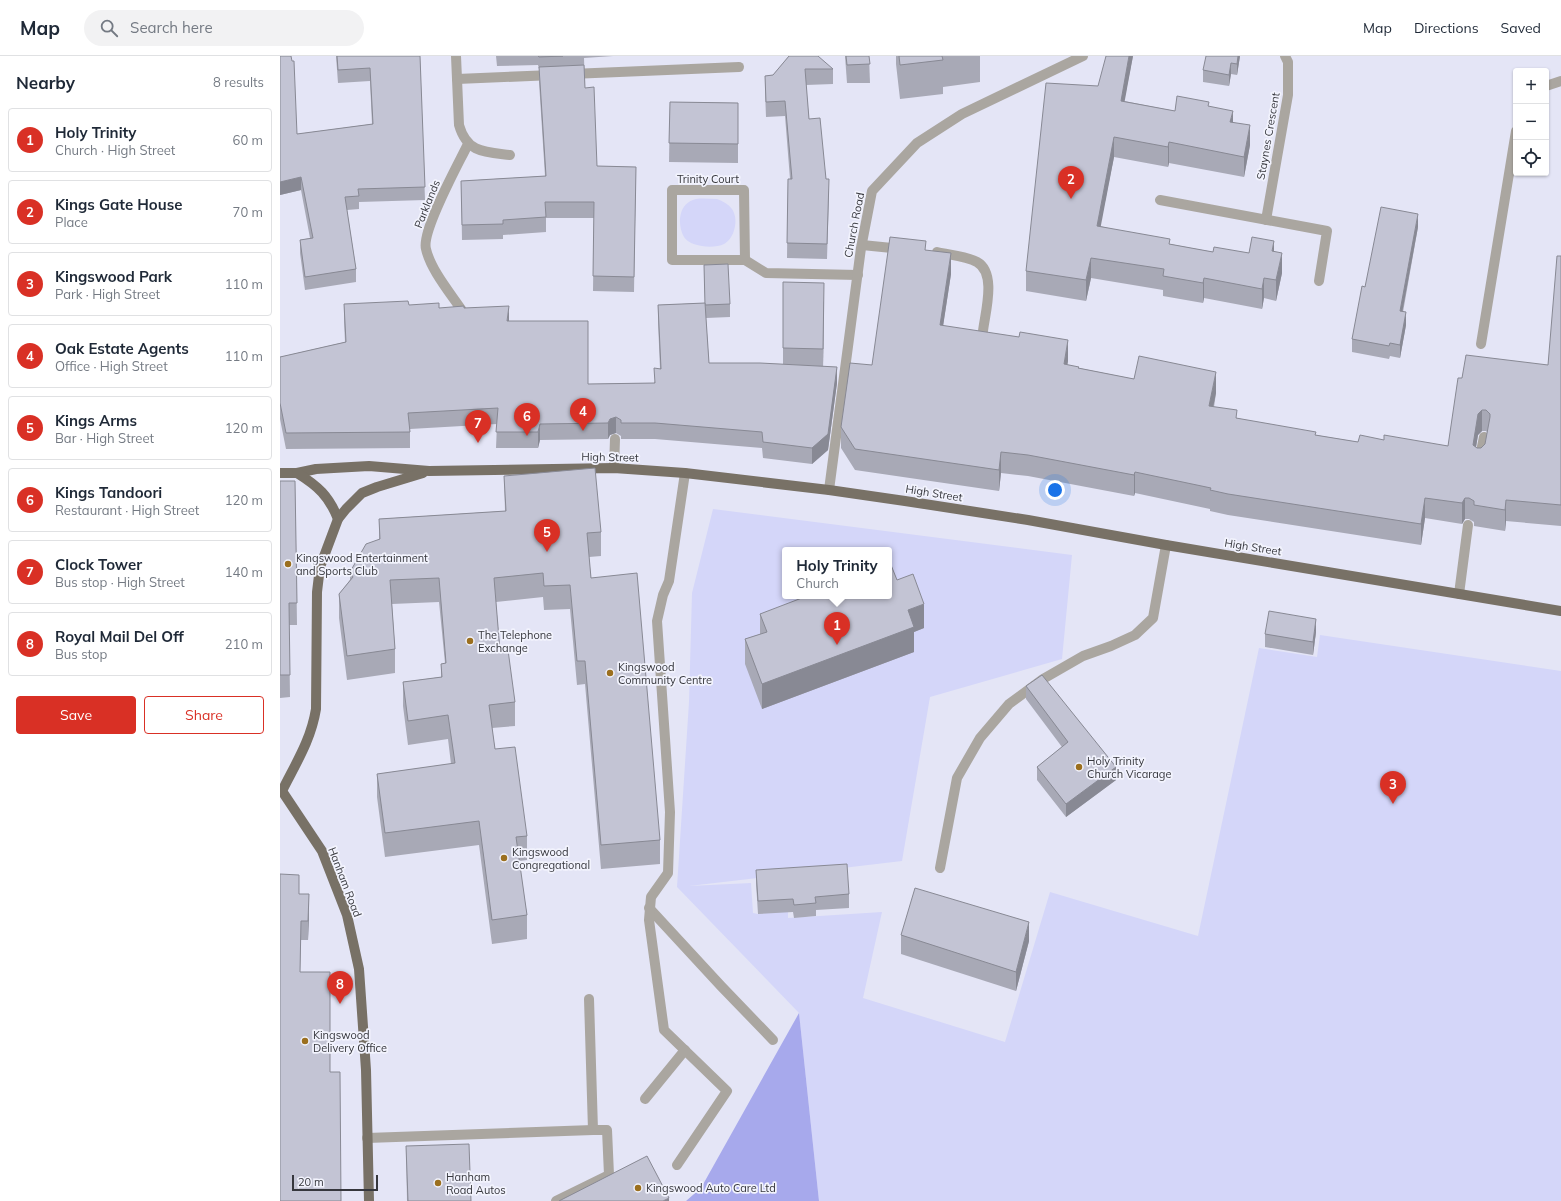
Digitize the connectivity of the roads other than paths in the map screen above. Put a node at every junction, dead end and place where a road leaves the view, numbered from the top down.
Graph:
1 (456, 56) edge
2 (1083, 56) edge
3 (1285, 56) edge
4 (739, 67) dead end
5 (457, 78) junction
6 (1561, 81) edge
7 (1549, 85) edge
8 (1515, 140) edge
9 (468, 144) junction
10 (510, 155) dead end
11 (1160, 200) dead end
12 (1266, 220) junction
13 (862, 245) junction
14 (914, 250) edge
15 (929, 251) edge
16 (745, 260) junction
17 (858, 275) junction
18 (1318, 281) dead end
19 (465, 315) edge
20 (982, 330) edge
21 (1481, 344) dead end
22 (1484, 437) dead end
23 (615, 439) dead end
24 (1479, 462) edge
25 (614, 468) junction
26 (429, 471) junction
27 (297, 472) junction
28 (280, 473) edge
29 (685, 474) junction
30 (829, 490) junction
31 (338, 519) junction
32 (1468, 525) dead end
33 (1166, 545) junction
34 (1459, 594) junction
35 (1561, 611) edge
36 (281, 791) edge
37 (940, 868) dead end
38 (649, 908) junction
39 (589, 998) dead end
40 (773, 1040) dead end
41 (685, 1050) junction
42 (645, 1099) dead end
43 (593, 1130) junction
44 (367, 1138) junction
45 (678, 1165) dead end
46 (369, 1201) edge
47 (556, 1201) edge

1 - 5 street
2 - 13 street, Church Road
3 - 12 street, Staynes Crescent
4 - 5 street
5 - 9 street
6 - 7 street
8 - 21 street
9 - 10 street
9 - 19 street, Parklands
11 - 12 street
12 - 18 street
13 - 14 street
13 - 17 street, Church Road
15 - 20 street
16 - 16 street, Trinity Court
16 - 17 street
17 - 30 street, Church Road
22 - 24 street
23 - 25 street
25 - 26 main road, High Street
25 - 29 main road, High Street
26 - 27 main road, High Street
26 - 31 main road, Hanham Road
27 - 28 main road, High Street
27 - 31 main road
29 - 30 main road, High Street
29 - 38 street
30 - 33 main road, High Street
31 - 36 main road, Hanham Road
32 - 34 street
33 - 34 main road, High Street
33 - 37 street
34 - 35 main road, High Street
36 - 44 main road, Hanham Road
38 - 40 street
38 - 41 street
39 - 43 street
41 - 42 street
41 - 45 street
43 - 44 street
43 - 47 street
44 - 46 main road, Hanham Road

